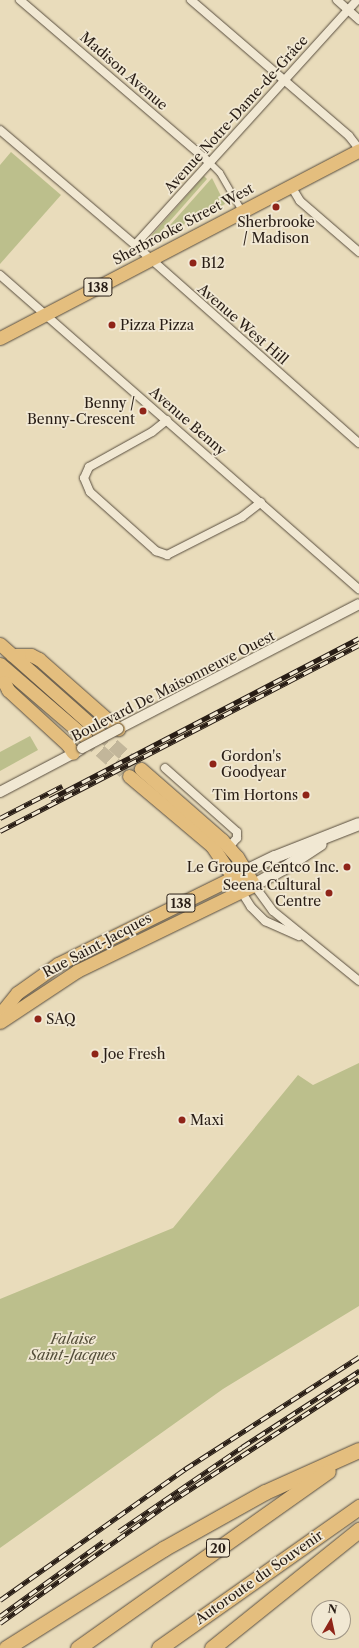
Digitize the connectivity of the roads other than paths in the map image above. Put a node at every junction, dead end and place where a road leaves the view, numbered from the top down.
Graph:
1 (20, 0) edge
2 (191, 0) edge
3 (337, 0) edge
4 (356, 0) edge
5 (348, 10) junction
6 (359, 20) edge
7 (285, 81) junction
8 (0, 130) edge
9 (359, 149) edge
10 (210, 163) junction
11 (291, 186) junction
12 (242, 211) junction
13 (135, 245) junction
14 (359, 252) edge
15 (150, 259) junction
16 (0, 275) edge
17 (46, 314) junction
18 (0, 338) edge
19 (167, 420) junction
20 (359, 444) edge
21 (261, 502) junction
22 (359, 589) edge
23 (359, 604) edge
24 (0, 644) edge
25 (12, 655) junction
26 (1, 666) edge
27 (118, 729) junction
28 (99, 732) tunnel mouth
29 (81, 747) junction
30 (165, 768) dead end
31 (141, 769) tunnel mouth
32 (129, 776) tunnel mouth
33 (0, 792) edge
34 (359, 824) edge
35 (338, 834) junction
36 (228, 847) junction
37 (240, 874) junction
38 (254, 884) junction
39 (241, 891) junction
40 (304, 938) junction
41 (359, 981) edge
42 (0, 1014) edge
43 (0, 1022) edge
44 (359, 1450) edge
45 (359, 1507) edge
46 (359, 1530) edge
47 (6, 1648) edge
48 (78, 1648) edge
49 (158, 1648) edge
50 (212, 1648) edge

1 - 10 street, Madison Avenue
2 - 7 street
3 - 5 street
4 - 5 street, Avenue Notre-Dame-de-Grâce
5 - 6 street
5 - 7 street, Avenue Notre-Dame-de-Grâce
7 - 9 street
7 - 10 street, Avenue Notre-Dame-de-Grâce
8 - 13 street, Avenue West Hill
9 - 11 main road, Sherbrooke Street West / 138
10 - 12 street
10 - 13 street, Avenue Notre-Dame-de-Grâce
11 - 12 main road, Sherbrooke Street West / 138
11 - 14 street
12 - 15 main road, Sherbrooke Street West / 138
13 - 15 street, Avenue West Hill
15 - 17 main road, Sherbrooke Street West / 138
15 - 20 street, Avenue West Hill
16 - 17 street, Avenue Benny
17 - 18 main road, Sherbrooke Street West / 138
17 - 19 street, Avenue Benny
19 - 21 street, Avenue Benny
19 - 21 street
21 - 22 street, Avenue Benny
23 - 27 street, Boulevard De Maisonneuve Ouest
24 - 25 main road
25 - 27 main road
25 - 28 main road
26 - 29 main road
26 - 29 main road
27 - 29 street, Boulevard De Maisonneuve Ouest, bridge
29 - 33 street, Boulevard De Maisonneuve Ouest
30 - 36 street
31 - 36 main road
32 - 37 main road
34 - 35 main road, Rue Saint-Jacques
35 - 37 main road, Rue Saint-Jacques
35 - 38 main road, Rue Saint-Jacques
36 - 37 main road
37 - 38 main road
37 - 39 main road
37 - 42 main road, Rue Saint-Jacques / 138
38 - 39 main road, Rue Saint-Jacques / 138
38 - 40 street
39 - 40 street
39 - 43 main road, Rue Saint-Jacques / 138
40 - 41 street
44 - 47 highway
44 - 48 highway, 20
45 - 49 highway, Autoroute du Souvenir
46 - 50 highway

